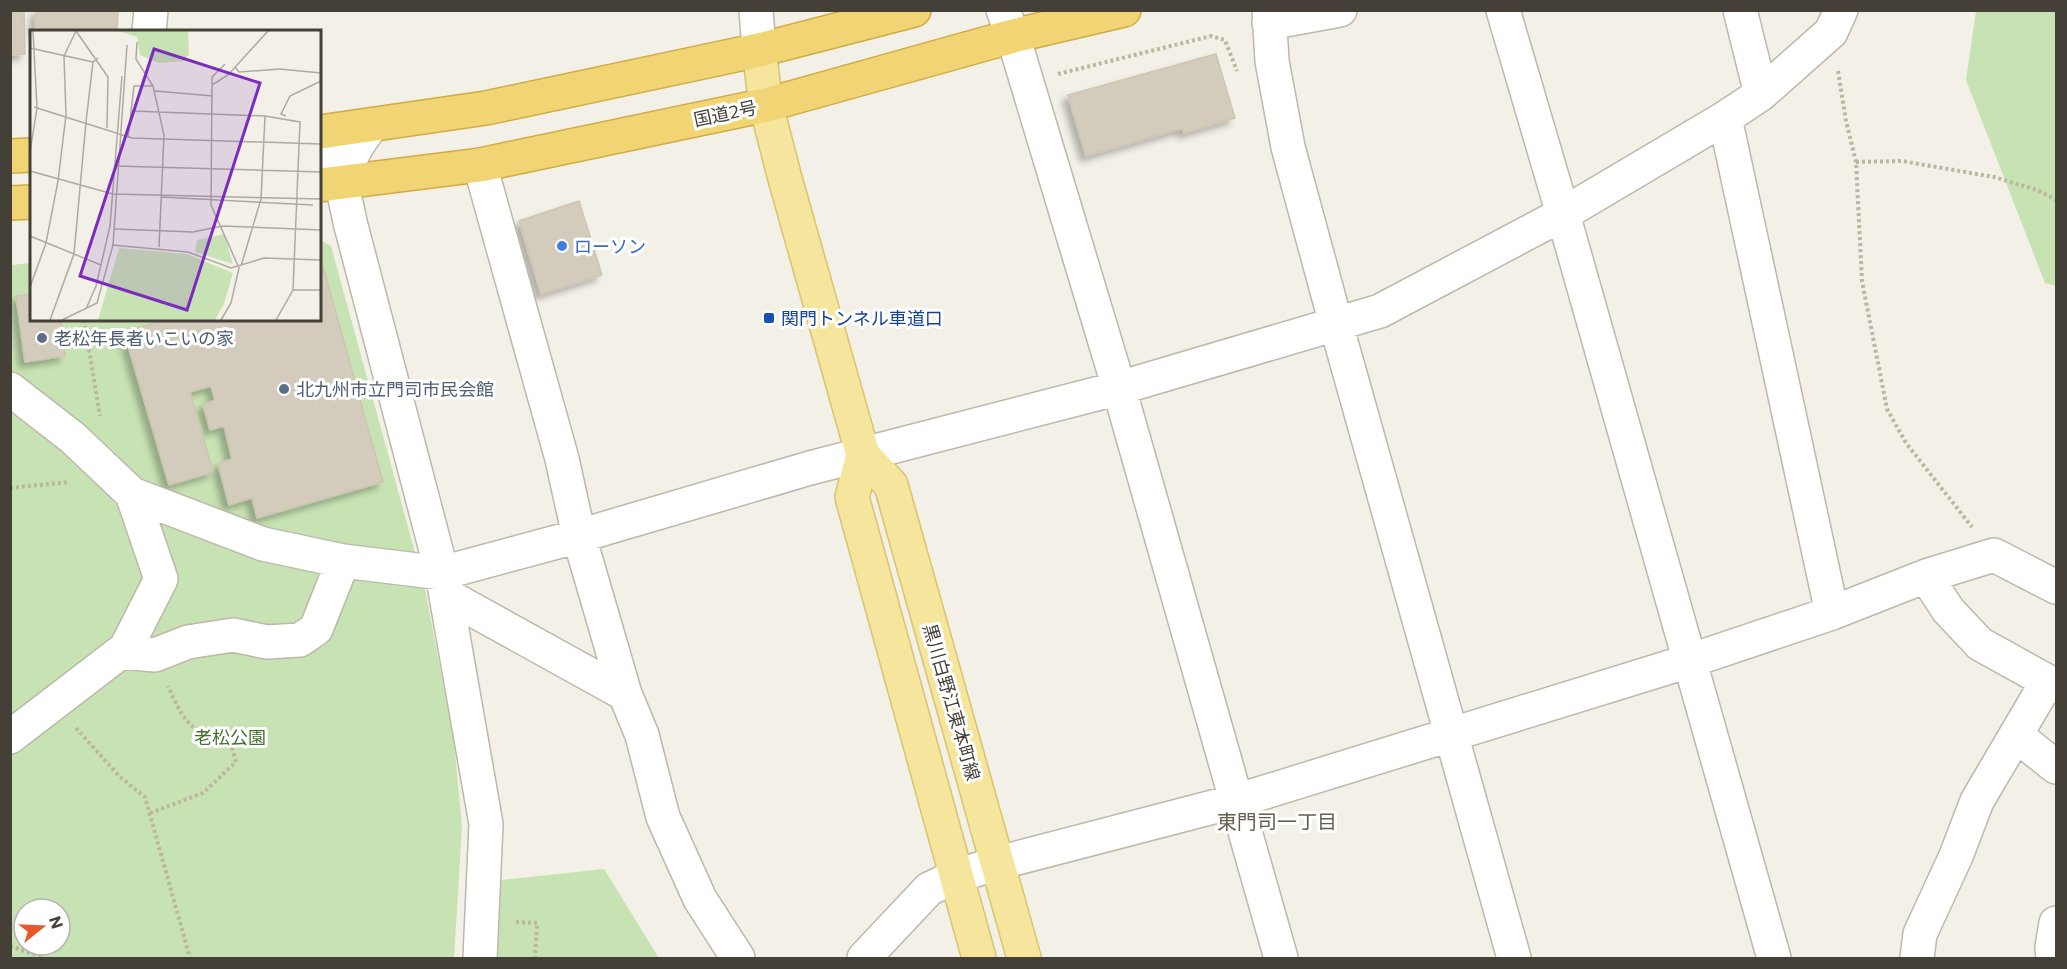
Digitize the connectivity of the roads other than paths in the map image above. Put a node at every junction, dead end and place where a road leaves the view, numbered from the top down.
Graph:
1 (151, 10) edge
2 (756, 10) edge
3 (914, 10) edge
4 (1124, 10) edge
5 (1340, 10) edge
6 (1503, 10) edge
7 (1740, 10) edge
8 (1269, 16) edge
9 (1836, 21) edge
10 (1008, 23) edge
11 (149, 30) edge
12 (759, 50) junction
13 (1761, 94) junction
14 (766, 105) junction
15 (1725, 118) junction
16 (372, 126) junction
17 (321, 132) edge
18 (321, 147) edge
19 (30, 155) edge
20 (10, 156) edge
21 (480, 165) junction
22 (331, 184) edge
23 (30, 202) edge
24 (10, 203) edge
25 (1563, 214) junction
26 (1336, 324) junction
27 (1119, 388) junction
28 (10, 389) edge
29 (863, 455) junction
30 (125, 488) junction
31 (579, 536) junction
32 (343, 561) junction
33 (1926, 576) junction
34 (444, 584) junction
35 (2056, 587) edge
36 (1832, 613) junction
37 (121, 652) junction
38 (1689, 661) junction
39 (2052, 684) edge
40 (625, 694) junction
41 (1452, 734) junction
42 (11, 736) edge
43 (2017, 736) junction
44 (2056, 767) edge
45 (1236, 801) junction
46 (998, 863) junction
47 (956, 876) junction
48 (2056, 923) edge
49 (480, 958) edge
50 (738, 958) edge
51 (864, 958) edge
52 (978, 958) edge
53 (1024, 958) edge
54 (1281, 958) edge
55 (1514, 958) edge
56 (1774, 958) edge
57 (1917, 958) edge
58 (2053, 958) edge

1 - 11 street
2 - 12 street
3 - 12 highway
4 - 10 highway, 国道2号
5 - 8 street
6 - 25 street
7 - 13 street
8 - 26 street
9 - 13 street
10 - 14 highway, 国道2号
10 - 27 street
12 - 14 main road, 黒川白野江東本町線
12 - 16 highway
13 - 15 street
14 - 21 highway, 国道2号
14 - 29 main road, 黒川白野江東本町線
15 - 25 street
15 - 36 street
16 - 17 highway
16 - 22 street
18 - 22 street
19 - 20 highway
21 - 22 highway, 国道2号
21 - 31 street
22 - 34 street
23 - 24 highway
25 - 26 street
25 - 38 street
26 - 27 street
26 - 41 street
27 - 29 street
27 - 45 street
28 - 30 street
29 - 31 street
29 - 46 main road, 黒川白野江東本町線
29 - 47 main road
30 - 32 street
30 - 37 street
31 - 34 street
31 - 40 street
32 - 34 street
32 - 37 street
33 - 35 street
33 - 36 street
33 - 39 street
34 - 40 street
34 - 49 street
36 - 38 street
37 - 42 street
38 - 41 street
38 - 56 street
39 - 43 street
40 - 50 street
41 - 45 street
41 - 55 street
43 - 44 street
43 - 57 street
45 - 46 street
45 - 54 street
46 - 47 street
46 - 53 main road, 黒川白野江東本町線
47 - 51 street
47 - 52 main road
48 - 58 street

